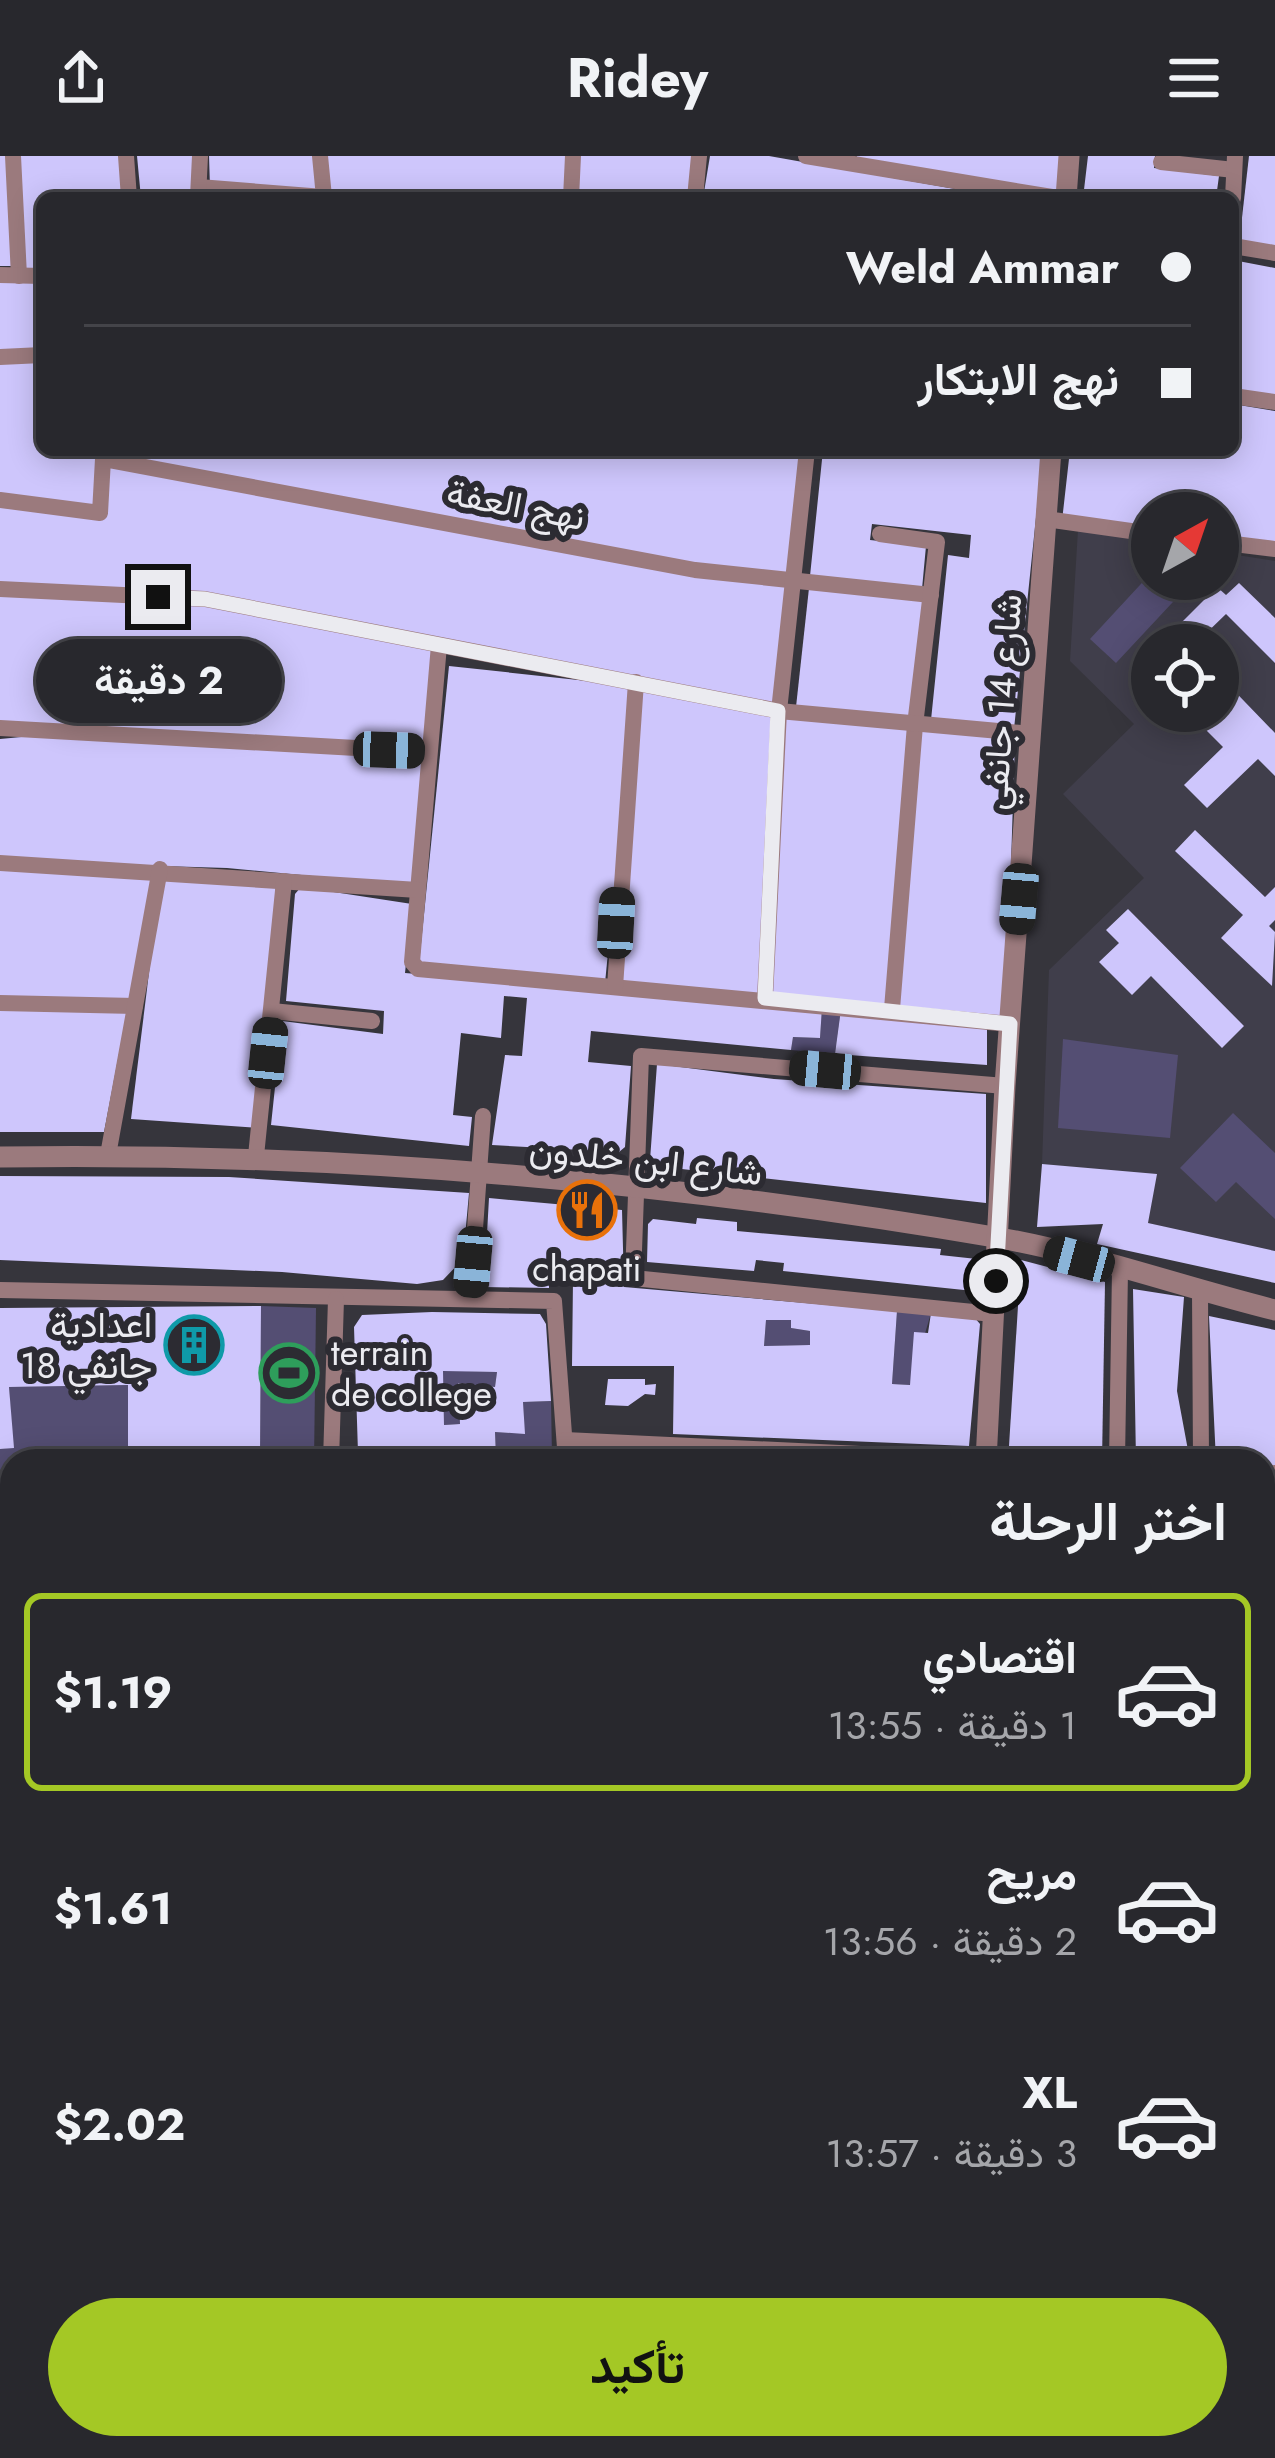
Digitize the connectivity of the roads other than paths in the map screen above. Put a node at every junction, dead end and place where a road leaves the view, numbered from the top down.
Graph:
1 (13, 156) edge
2 (126, 156) edge
3 (200, 156) edge
4 (320, 156) edge
5 (573, 156) edge
6 (699, 156) edge
7 (806, 156) edge
8 (1069, 156) edge
9 (1162, 162) dead end
10 (1234, 163) edge
11 (129, 192) edge
12 (198, 192) edge
13 (324, 192) edge
14 (571, 192) edge
15 (696, 192) edge
16 (1025, 192) edge
17 (1063, 192) edge
18 (1239, 247) edge
19 (1275, 253) edge
20 (9, 275) edge
21 (36, 355) edge
22 (0, 357) edge
23 (1239, 397) edge
24 (1275, 402) edge
25 (806, 456) edge
26 (1051, 456) edge
27 (0, 500) edge
28 (1046, 519) junction
29 (1131, 531) edge
30 (880, 534) dead end
31 (1239, 545) edge
32 (1275, 549) edge
33 (793, 580) junction
34 (0, 589) edge
35 (931, 595) junction
36 (439, 645) junction
37 (635, 682) junction
38 (778, 711) junction
39 (915, 725) junction
40 (0, 728) edge
41 (1032, 734) junction
42 (428, 752) junction
43 (0, 863) edge
44 (160, 869) junction
45 (284, 881) junction
46 (418, 890) junction
47 (615, 987) junction
48 (765, 998) junction
49 (0, 1003) edge
50 (135, 1006) junction
51 (892, 1009) junction
52 (272, 1011) junction
53 (372, 1021) dead end
54 (1010, 1024) junction
55 (1005, 1086) junction
56 (483, 1116) dead end
57 (108, 1155) junction
58 (256, 1156) junction
59 (0, 1157) edge
60 (480, 1175) junction
61 (634, 1189) junction
62 (998, 1238) junction
63 (1120, 1270) junction
64 (0, 1290) edge
65 (1200, 1291) junction
66 (335, 1299) junction
67 (470, 1299) junction
68 (1275, 1310) edge
69 (993, 1314) junction
70 (565, 1440) junction
71 (331, 1449) edge
72 (565, 1449) edge
73 (629, 1449) edge
74 (987, 1449) edge
75 (1117, 1449) edge
76 (1201, 1449) edge

1 - 20 street
2 - 11 street
3 - 12 street
4 - 13 street
5 - 14 street
6 - 15 street
7 - 16 street
8 - 17 street
9 - 10 street
18 - 19 street
21 - 22 street
23 - 24 street
25 - 33 street
26 - 28 street, شارع 14 جانفي
27 - 33 street, نهج العفة
28 - 29 street
28 - 41 street, شارع 14 جانفي
30 - 35 street
31 - 32 street
33 - 35 street, نهج العفة
33 - 38 street
34 - 36 street
35 - 39 street
36 - 37 street
36 - 42 street
37 - 38 street
37 - 47 street
38 - 39 street
38 - 48 street
39 - 41 street
39 - 51 street
40 - 42 street
41 - 54 street, شارع 14 جانفي
42 - 46 street
43 - 44 street
44 - 45 street
44 - 50 street
45 - 46 street
45 - 52 street
46 - 47 street
47 - 48 street
48 - 51 street
49 - 50 street
50 - 57 street
51 - 54 street
52 - 53 street
52 - 58 street
54 - 55 street, شارع 14 جانفي
55 - 61 street
55 - 62 street, شارع 14 جانفي
56 - 60 street
57 - 58 street, شارع ابن خلدون
57 - 59 street, شارع ابن خلدون
58 - 60 street, شارع ابن خلدون
60 - 61 street, شارع ابن خلدون
60 - 67 street
61 - 62 street, شارع ابن خلدون
61 - 69 street
62 - 63 street, شارع ابن خلدون
62 - 69 street, شارع 14 جانفي
63 - 65 street, شارع ابن خلدون
63 - 75 street
64 - 66 street
65 - 68 street, شارع ابن خلدون
65 - 76 street
66 - 67 street
66 - 71 street
67 - 70 street
69 - 74 street, شارع 14 جانفي
70 - 72 street
70 - 73 street

